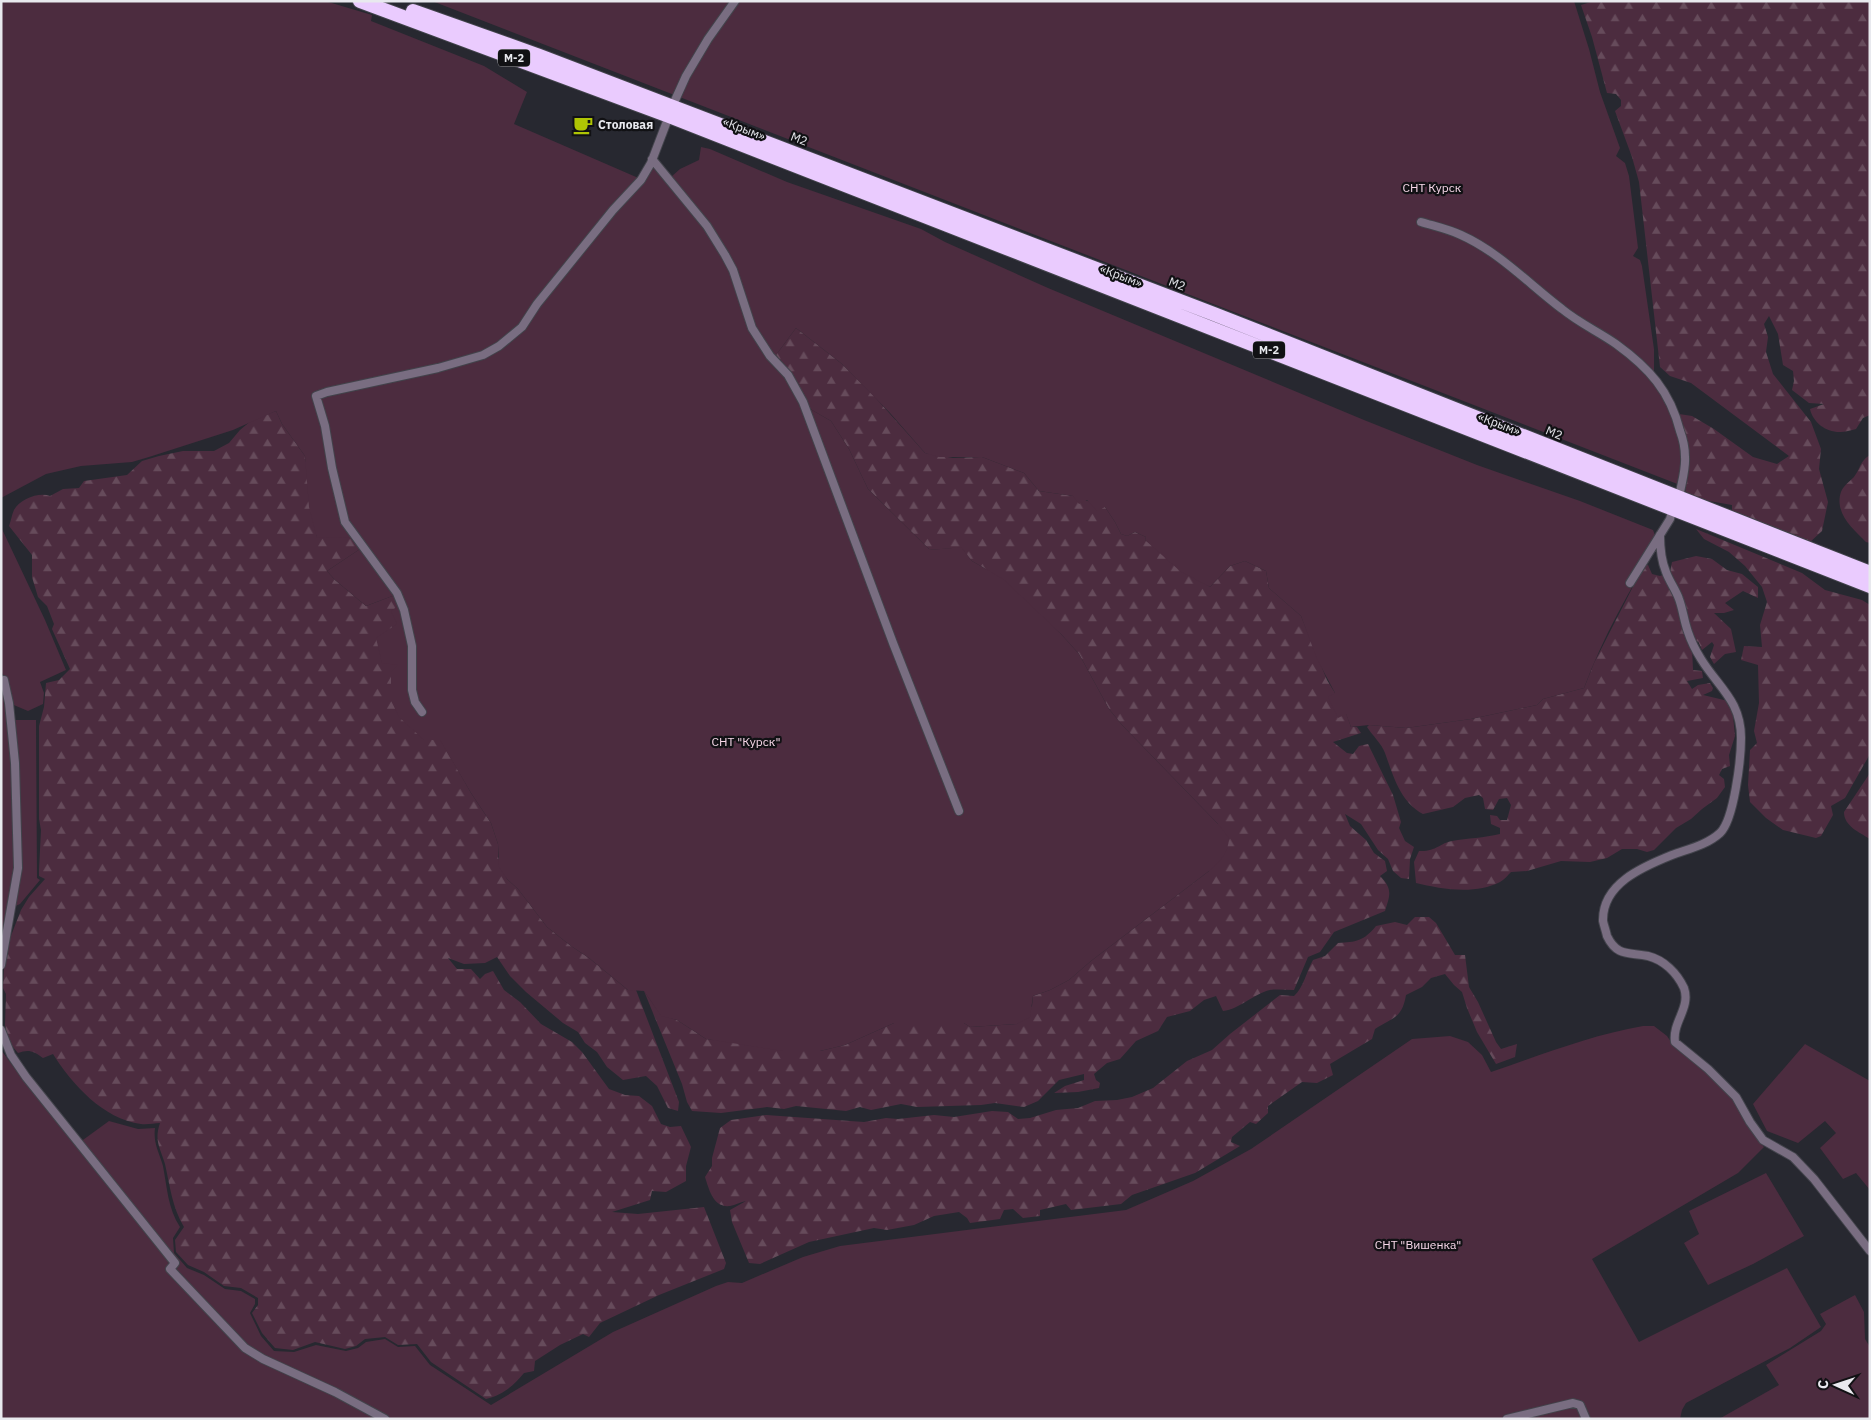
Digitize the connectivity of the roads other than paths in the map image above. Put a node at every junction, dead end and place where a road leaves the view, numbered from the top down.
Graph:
1 (360, 1) edge
2 (386, 1) edge
3 (735, 1) edge
4 (670, 111) junction
5 (652, 160) junction
6 (1421, 222) dead end
7 (1676, 503) junction
8 (1660, 535) junction
9 (1870, 573) edge
10 (1630, 584) dead end
11 (1870, 586) edge
12 (2, 678) edge
13 (1, 692) edge
14 (422, 712) dead end
15 (960, 811) dead end
16 (1, 965) edge
17 (1, 1030) edge
18 (1870, 1251) edge
19 (385, 1419) edge
20 (1507, 1419) edge
21 (1586, 1419) edge

1 - 4 highway, «Крым» / М-2
2 - 4 highway
3 - 4 street
4 - 5 street
4 - 7 highway, «Крым» / М-2
5 - 14 street
5 - 15 street
6 - 7 street
7 - 8 street
7 - 9 highway
7 - 11 highway, «Крым» / М-2
8 - 10 street
8 - 18 street
12 - 13 street
12 - 16 street
17 - 19 street
20 - 21 street

